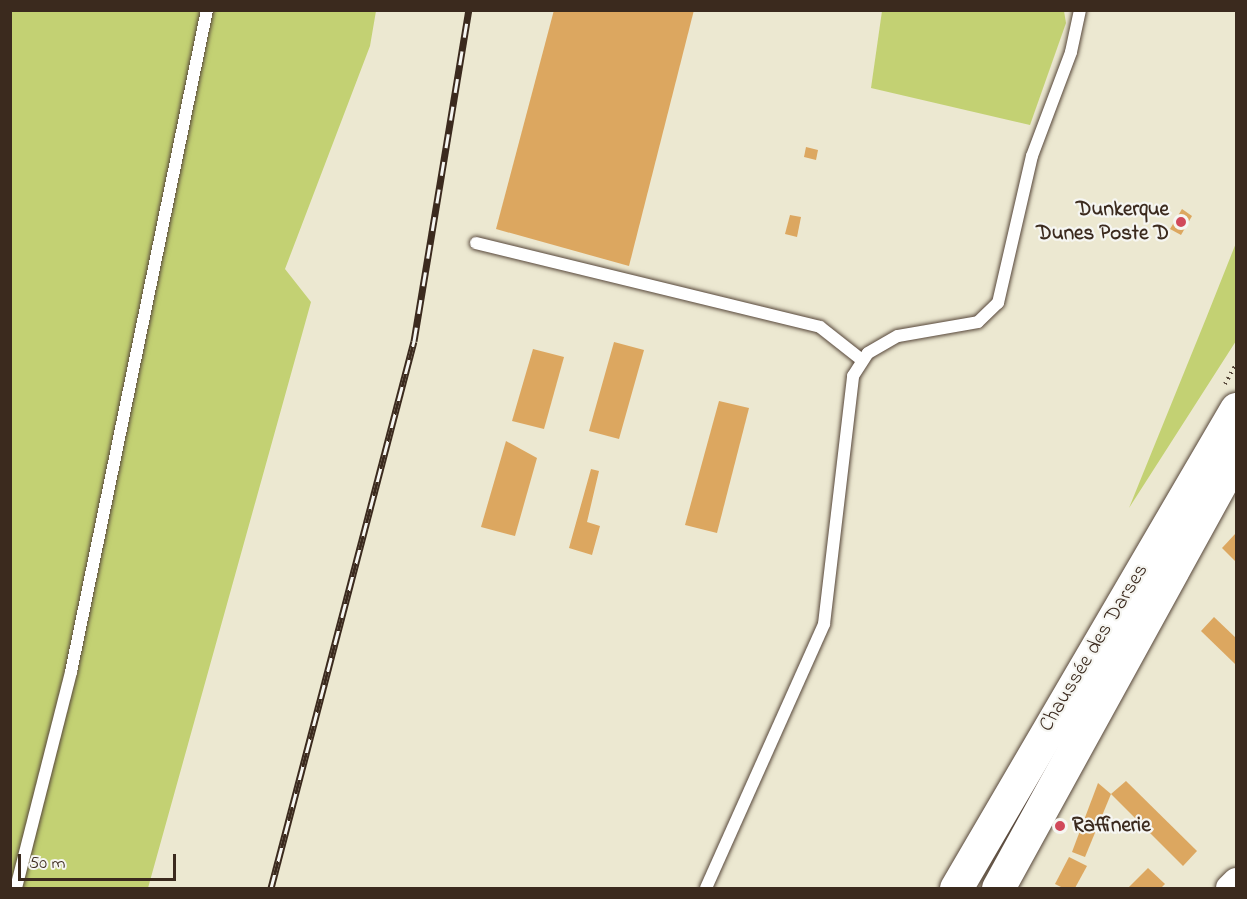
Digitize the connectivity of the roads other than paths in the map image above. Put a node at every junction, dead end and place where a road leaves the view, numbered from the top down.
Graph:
1 (207, 10) edge
2 (1080, 10) edge
3 (477, 243) dead end
4 (862, 360) junction
5 (1236, 409) edge
6 (1236, 455) edge
7 (1236, 881) edge
8 (1000, 886) edge
9 (16, 888) edge
10 (706, 888) edge
11 (956, 888) edge
12 (1229, 888) edge

1 - 9 lane
2 - 4 lane
3 - 4 lane
4 - 10 lane
5 - 11 main road, Chaussée des Darses
6 - 8 main road, Chaussée des Darses
7 - 12 street

